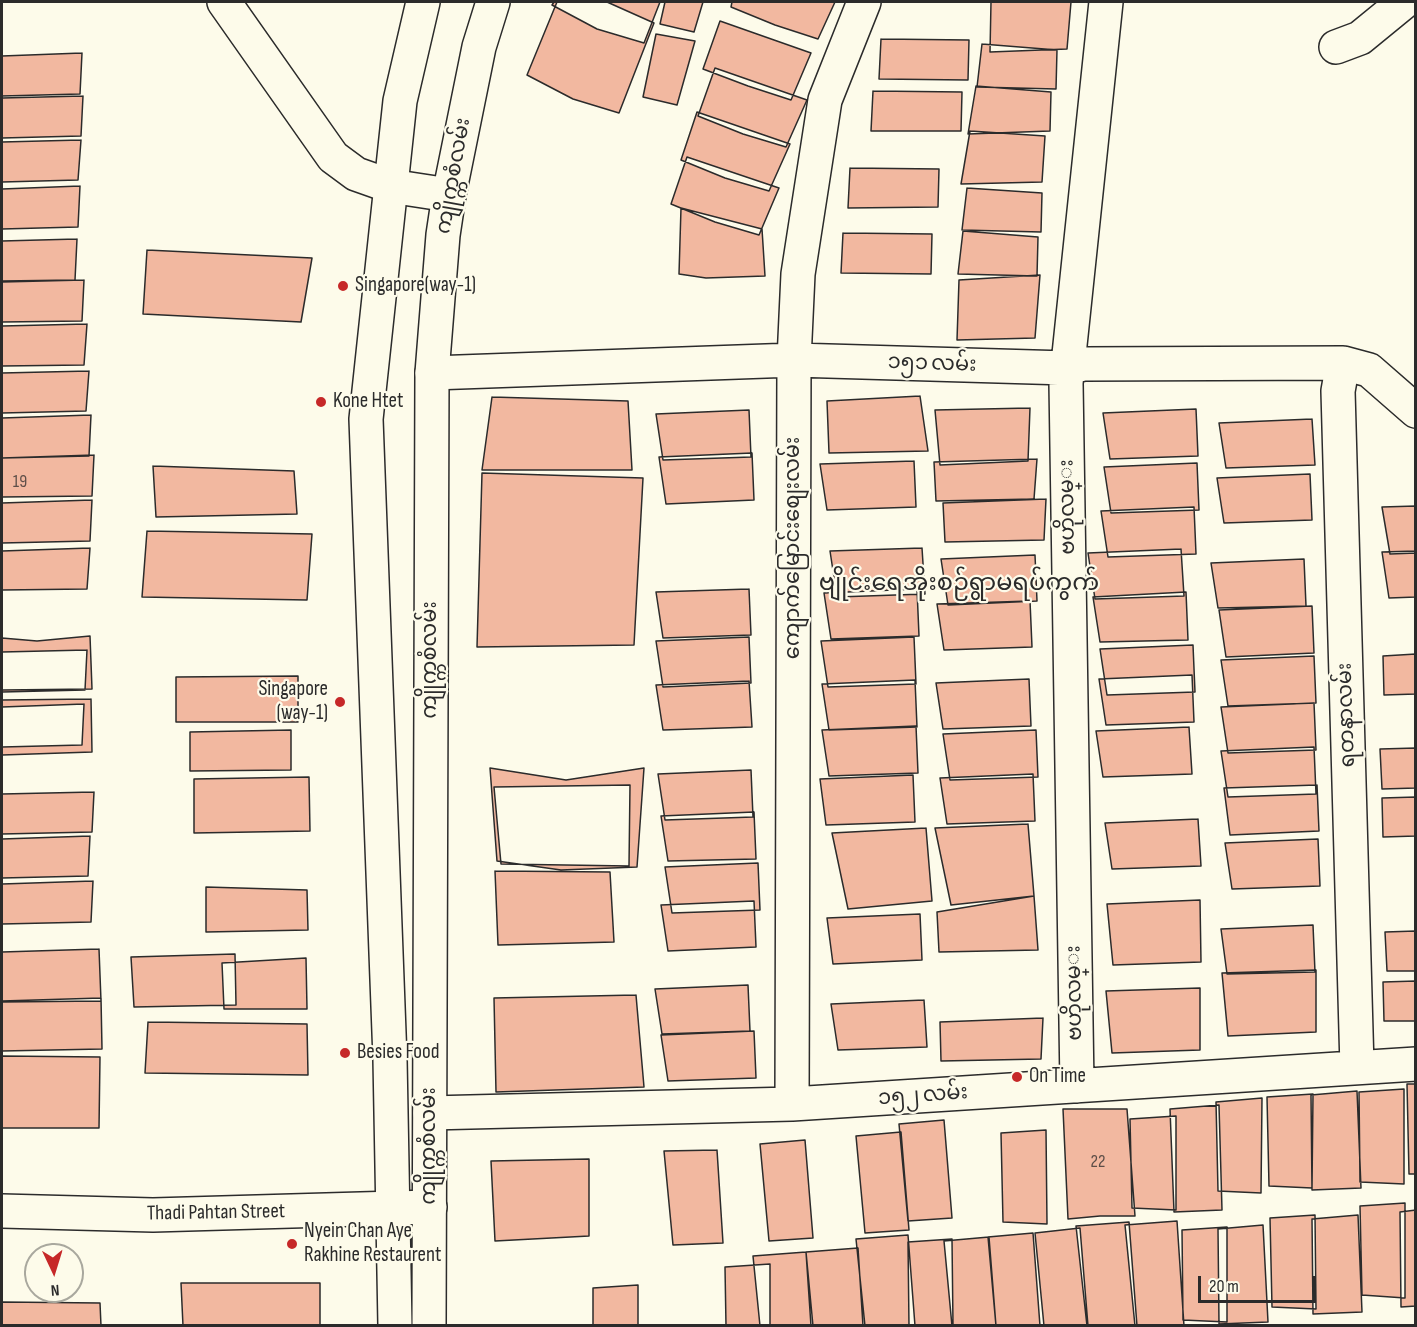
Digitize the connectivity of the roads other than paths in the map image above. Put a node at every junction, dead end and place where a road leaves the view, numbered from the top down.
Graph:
1 (224, 2) edge
2 (423, 2) edge
3 (493, 2) edge
4 (864, 2) edge
5 (1106, 2) edge
6 (1404, 2) edge
7 (1336, 47) dead end
8 (390, 186) junction
9 (449, 195) junction
10 (794, 360) junction
11 (1343, 363) junction
12 (1067, 368) junction
13 (432, 373) junction
14 (1416, 411) edge
15 (1416, 1064) edge
16 (1357, 1067) junction
17 (1077, 1086) junction
18 (792, 1104) junction
19 (429, 1113) junction
20 (430, 1207) junction
21 (393, 1209) junction
22 (2, 1211) edge
23 (395, 1326) edge
24 (429, 1326) edge

1 - 8 street
2 - 8 street, ကျိုက္ကစံလမ်း
3 - 9 street, ကျိုက္ကစံလမ်း
4 - 10 street, ကျောက်မြောင်းစျေးလမ်း
5 - 12 street, ဗဟိုလမ္း
6 - 7 street
8 - 9 street
8 - 21 street, ကျိုက္ကစံလမ်း
9 - 13 street, ကျိုက္ကစံလမ်း
10 - 12 street, ၁၅၁ လမ်း
10 - 13 street, ၁၅၁ လမ်း
10 - 18 street, ကျောက်မြောင်းစျေးလမ်း
11 - 12 street, ၁၅၁ လမ်း
11 - 14 street, ၁၅၁ လမ်း
11 - 16 street, ရတနာလမ်း
12 - 17 street, ဗဟိုလမ္း
13 - 19 street, ကျိုက္ကစံလမ်း
15 - 16 street, ၁၅၂ လမ်း
16 - 17 street, ၁၅၂ လမ်း
17 - 18 street, ၁၅၂ လမ်း
18 - 19 street, ၁၅၂ လမ်း
19 - 20 street, ကျိုက္ကစံလမ်း
20 - 21 street, Thadi Pahtan Street
20 - 24 street, ကျိုက္ကစံလမ်း
21 - 22 street, Thadi Pahtan Street
21 - 23 street, ကျိုက္ကစံလမ်း

